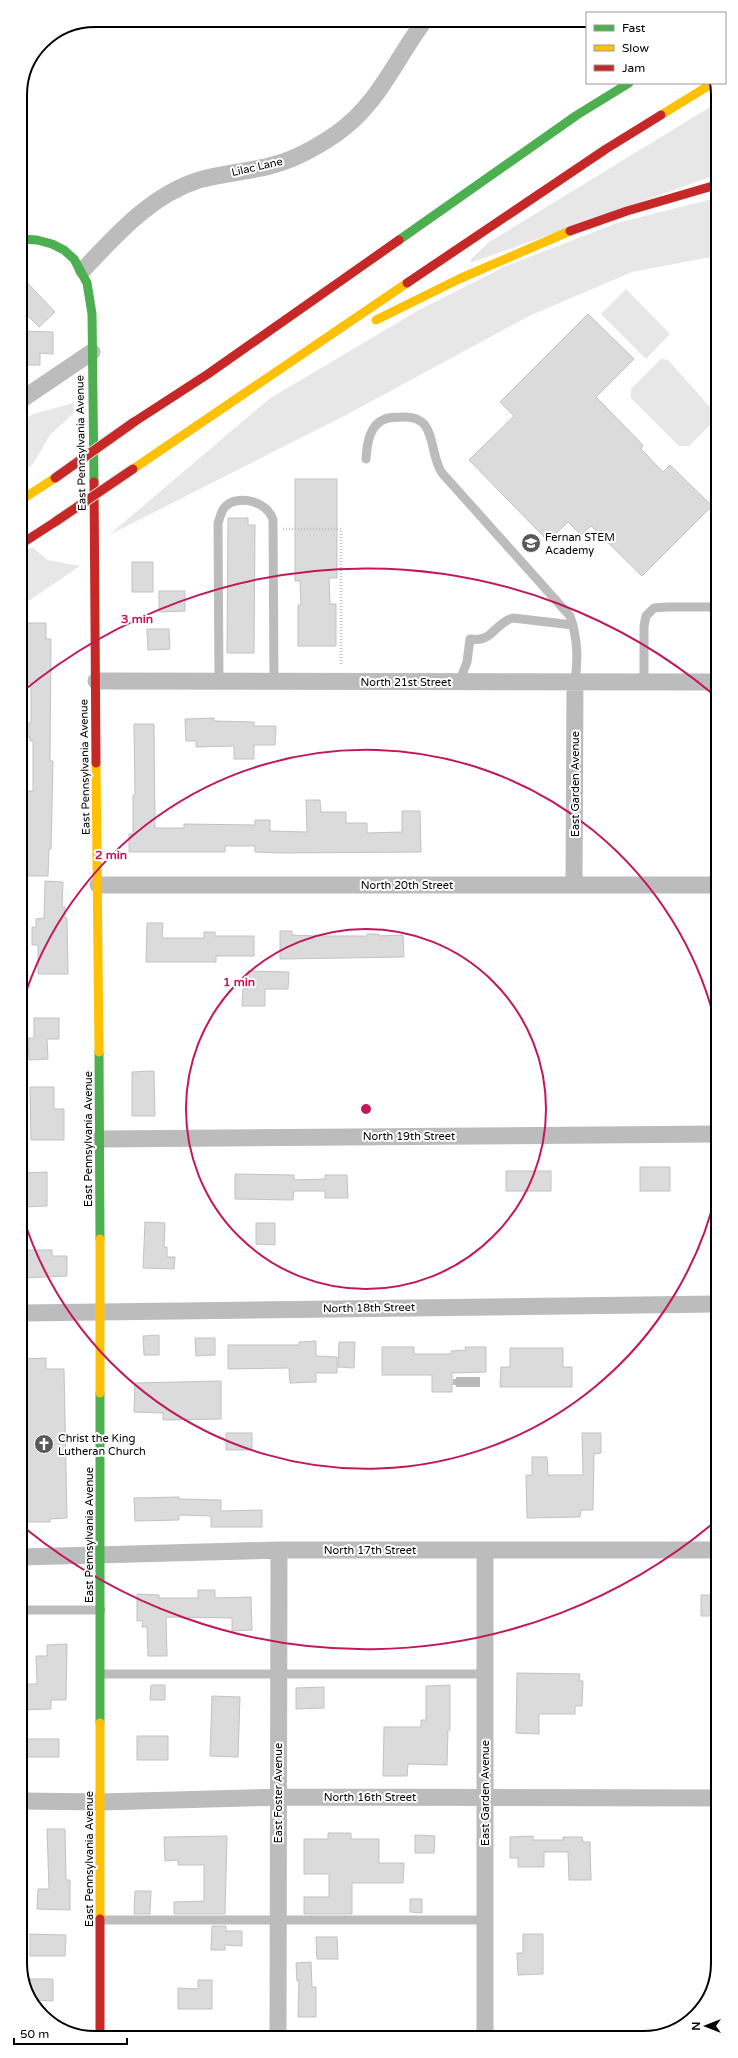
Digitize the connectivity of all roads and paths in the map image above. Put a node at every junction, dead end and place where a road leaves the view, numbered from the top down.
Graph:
1 (420, 27) edge
2 (626, 84) edge
3 (710, 85) edge
4 (711, 186) edge
5 (27, 240) edge
6 (83, 270) junction
7 (364, 326) dead end
8 (327, 349) dead end
9 (92, 352) junction
10 (27, 396) edge
11 (225, 408) junction
12 (366, 459) dead end
13 (27, 496) edge
14 (273, 530) junction
15 (27, 540) edge
16 (711, 607) edge
17 (573, 625) junction
18 (341, 665) dead end
19 (96, 681) junction
20 (219, 682) junction
21 (274, 682) junction
22 (575, 682) junction
23 (644, 682) junction
24 (711, 682) edge
25 (459, 683) junction
26 (98, 885) junction
27 (574, 885) junction
28 (711, 885) edge
29 (711, 1134) edge
30 (100, 1139) junction
31 (711, 1304) edge
32 (101, 1312) junction
33 (27, 1313) edge
34 (279, 1550) junction
35 (484, 1550) junction
36 (711, 1550) edge
37 (100, 1556) junction
38 (27, 1557) edge
39 (27, 1610) edge
40 (102, 1610) junction
41 (102, 1674) junction
42 (278, 1674) junction
43 (486, 1674) junction
44 (279, 1797) junction
45 (485, 1798) junction
46 (711, 1798) edge
47 (27, 1801) edge
48 (101, 1802) junction
49 (101, 1920) junction
50 (278, 1920) junction
51 (484, 1920) junction
52 (100, 2031) edge
53 (278, 2031) edge
54 (485, 2031) edge

1 - 6 street, Lilac Lane
2 - 13 main road, bridge
3 - 11 main road
4 - 7 main road
5 - 6 main road, East Pennsylvania Avenue
6 - 9 main road, East Pennsylvania Avenue
8 - 11 main road
9 - 10 street
9 - 19 main road, East Pennsylvania Avenue
11 - 15 main road, bridge
12 - 17 lane
14 - 18 path
14 - 20 lane
14 - 21 lane
16 - 23 lane
17 - 22 lane
17 - 25 lane
19 - 20 street, North 21st Street
19 - 26 main road, East Pennsylvania Avenue
20 - 21 street, North 21st Street
21 - 25 street, North 21st Street
22 - 23 street, North 21st Street
22 - 25 street, North 21st Street
22 - 27 street, East Garden Avenue
23 - 24 street, North 21st Street
26 - 27 street, North 20th Street
26 - 30 main road, East Pennsylvania Avenue
27 - 28 street, North 20th Street
29 - 30 street, North 19th Street
30 - 32 main road, East Pennsylvania Avenue
31 - 32 street, North 18th Street
32 - 33 street, North 18th Street
32 - 37 main road, East Pennsylvania Avenue
34 - 35 street, North 17th Street
34 - 37 street, North 17th Street
34 - 42 street, East Foster Avenue
35 - 36 street, North 17th Street
35 - 43 street, East Garden Avenue
37 - 38 street, North 17th Street
37 - 40 main road, East Pennsylvania Avenue
39 - 40 lane
40 - 41 main road, East Pennsylvania Avenue
41 - 42 lane
41 - 48 main road, East Pennsylvania Avenue
42 - 43 lane
42 - 44 street, East Foster Avenue
43 - 45 street, East Garden Avenue
44 - 45 street, North 16th Street
44 - 48 street, North 16th Street
44 - 50 street, East Foster Avenue
45 - 46 street, North 16th Street
45 - 51 street, East Garden Avenue
47 - 48 street, North 16th Street
48 - 49 main road, East Pennsylvania Avenue
49 - 50 lane
49 - 52 main road, East Pennsylvania Avenue
50 - 51 lane
50 - 53 street, East Foster Avenue
51 - 54 street, East Garden Avenue

